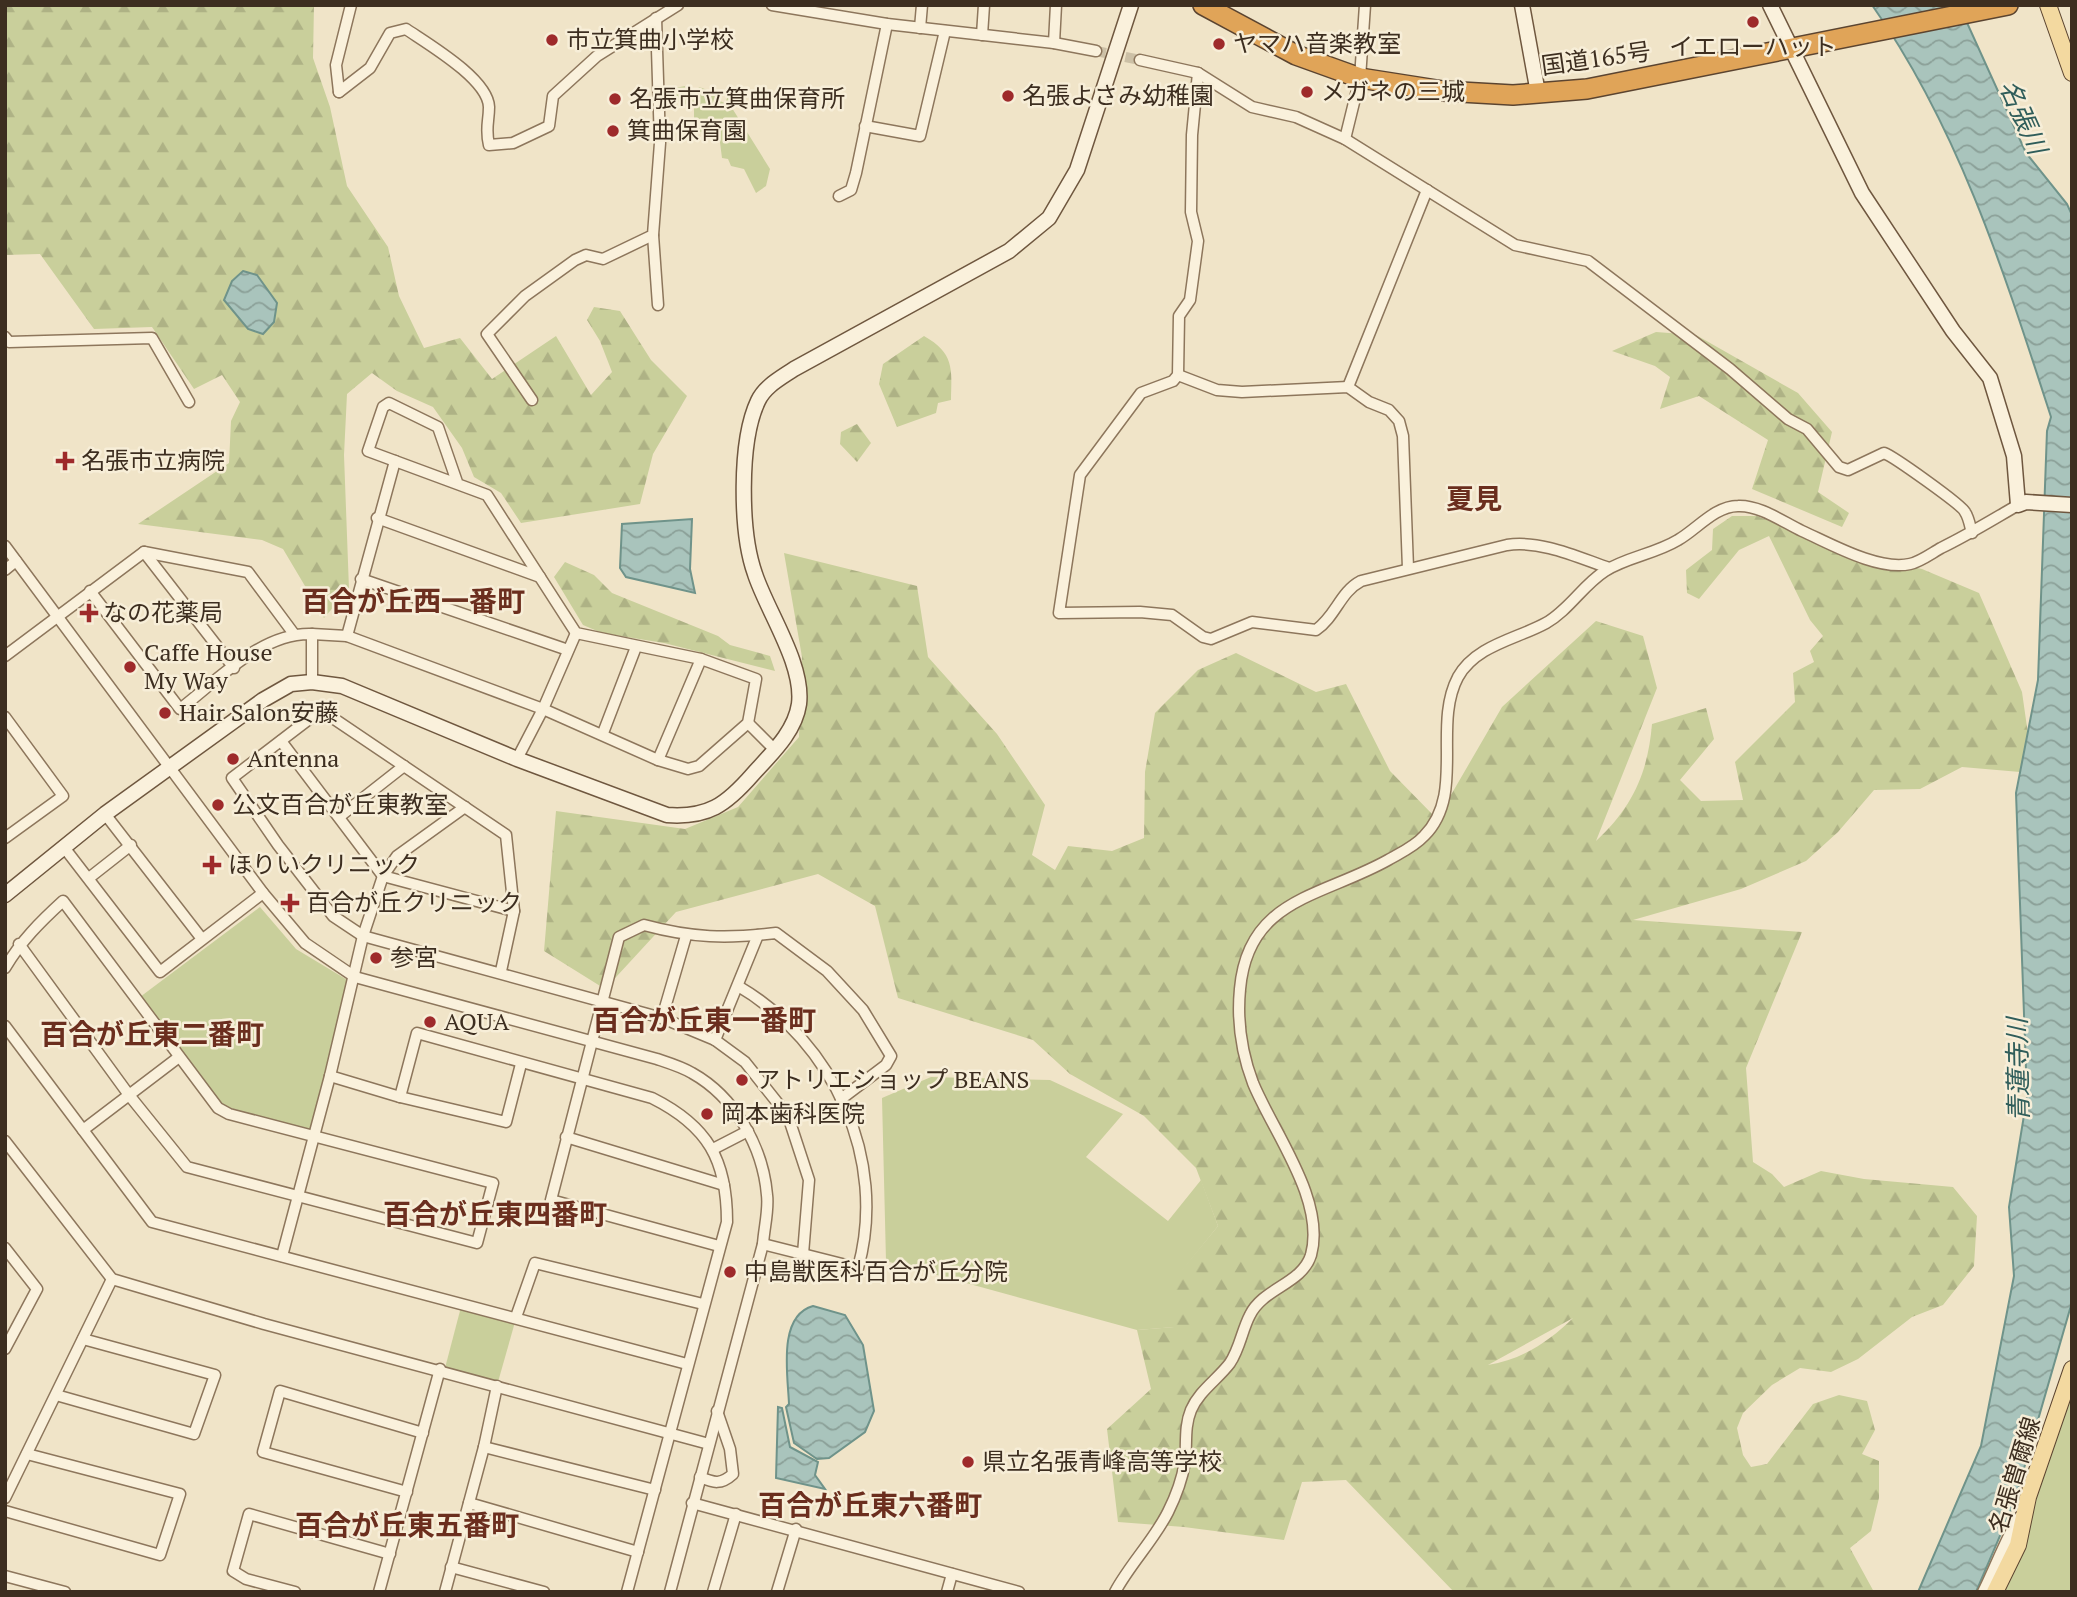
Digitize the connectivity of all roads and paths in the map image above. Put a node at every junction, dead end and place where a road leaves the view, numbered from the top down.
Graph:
1 (351, 5) edge
2 (678, 5) edge
3 (772, 5) edge
4 (922, 5) edge
5 (984, 5) edge
6 (1056, 5) edge
7 (1131, 5) edge
8 (1203, 5) edge
9 (1365, 5) edge
10 (1522, 5) edge
11 (1770, 5) edge
12 (2008, 5) edge
13 (2048, 5) edge
14 (656, 18) junction
15 (887, 24) junction
16 (920, 28) junction
17 (945, 31) junction
18 (982, 35) junction
19 (1054, 43) junction
20 (1791, 50) junction
21 (1096, 51) tunnel mouth
22 (1140, 60) tunnel mouth
23 (1198, 73) junction
24 (2072, 73) edge
25 (1360, 78) junction
26 (1538, 93) junction
27 (865, 126) junction
28 (1345, 139) junction
29 (1427, 190) junction
30 (839, 196) dead end
31 (653, 236) junction
32 (657, 305) dead end
33 (5, 337) edge
34 (1178, 375) junction
35 (1348, 387) junction
36 (532, 400) dead end
37 (189, 402) dead end
38 (395, 461) junction
39 (457, 482) junction
40 (2022, 504) junction
41 (2072, 505) edge
42 (377, 518) junction
43 (1972, 533) junction
44 (5, 546) edge
45 (144, 552) junction
46 (16, 561) junction
47 (1408, 568) junction
48 (1609, 568) junction
49 (5, 570) edge
50 (540, 577) junction
51 (361, 579) junction
52 (90, 591) junction
53 (58, 615) junction
54 (294, 634) junction
55 (312, 634) junction
56 (576, 634) junction
57 (347, 636) junction
58 (636, 648) junction
59 (568, 650) junction
60 (5, 656) edge
61 (701, 659) junction
62 (234, 668) junction
63 (312, 682) junction
64 (544, 709) junction
65 (5, 717) edge
66 (748, 723) junction
67 (603, 733) junction
68 (281, 741) junction
69 (775, 750) junction
70 (517, 759) junction
71 (658, 760) junction
72 (404, 766) junction
73 (171, 768) junction
74 (465, 807) junction
75 (105, 814) junction
76 (339, 817) junction
77 (7, 831) edge
78 (131, 845) junction
79 (63, 846) junction
80 (383, 876) junction
81 (89, 878) junction
82 (262, 893) junction
83 (5, 895) edge
84 (514, 911) junction
85 (758, 935) junction
86 (363, 936) junction
87 (685, 936) junction
88 (202, 939) junction
89 (19, 944) junction
90 (5, 968) edge
91 (501, 971) junction
92 (355, 976) junction
93 (738, 986) junction
94 (602, 1002) junction
95 (662, 1018) junction
96 (5, 1026) edge
97 (715, 1040) junction
98 (591, 1042) junction
99 (178, 1057) junction
100 (522, 1064) junction
101 (330, 1076) junction
102 (581, 1080) junction
103 (129, 1095) junction
104 (400, 1097) junction
105 (841, 1099) junction
106 (83, 1130) junction
107 (748, 1131) junction
108 (312, 1136) junction
109 (566, 1137) junction
110 (5, 1142) edge
111 (715, 1148) junction
112 (724, 1185) junction
113 (295, 1197) junction
114 (763, 1244) junction
115 (719, 1246) junction
116 (5, 1248) edge
117 (803, 1254) junction
118 (282, 1256) junction
119 (112, 1279) junction
120 (703, 1304) junction
121 (516, 1317) junction
122 (83, 1339) junction
123 (5, 1349) edge
124 (687, 1364) junction
125 (440, 1369) junction
126 (2071, 1375) edge
127 (497, 1387) junction
128 (56, 1395) junction
129 (718, 1411) junction
130 (423, 1433) junction
131 (671, 1433) junction
132 (709, 1444) junction
133 (484, 1447) junction
134 (27, 1454) junction
135 (700, 1477) junction
136 (655, 1490) junction
137 (407, 1492) junction
138 (5, 1498) edge
139 (469, 1503) junction
140 (692, 1503) junction
141 (2026, 1510) junction
142 (5, 1511) edge
143 (736, 1514) junction
144 (796, 1529) junction
145 (638, 1552) junction
146 (390, 1554) junction
147 (451, 1567) junction
148 (952, 1574) junction
149 (5, 1576) edge
150 (778, 1591) edge
151 (65, 1592) edge
152 (295, 1592) edge
153 (379, 1592) edge
154 (445, 1592) edge
155 (544, 1592) edge
156 (627, 1592) edge
157 (670, 1592) edge
158 (713, 1592) edge
159 (947, 1592) edge
160 (1019, 1592) edge
161 (1115, 1592) edge
162 (1983, 1592) edge
163 (1995, 1592) edge

1 - 14 street
2 - 14 street
3 - 15 street
4 - 16 street
5 - 18 street
6 - 19 street
7 - 69 street
8 - 25 highway, 国道165号
9 - 25 street
10 - 26 street
11 - 20 street
12 - 20 highway, 国道165号
13 - 24 main road
14 - 31 street
15 - 16 street
15 - 27 street
16 - 17 street
17 - 18 street
17 - 27 street
18 - 19 street
19 - 21 street
20 - 26 highway, 国道165号
20 - 40 street
22 - 23 street
23 - 28 street
23 - 34 street
25 - 26 highway, 国道165号
25 - 28 street
27 - 30 street
28 - 29 street
29 - 35 street
29 - 43 street
31 - 32 street
31 - 36 street
33 - 37 street
34 - 35 street
34 - 47 street
35 - 47 street
38 - 39 street
38 - 39 street
38 - 42 street
39 - 50 street
40 - 41 street
40 - 43 street
42 - 50 street
42 - 51 street
43 - 48 street
44 - 46 street
45 - 52 street
45 - 54 street
45 - 62 street
46 - 49 street
46 - 53 street
47 - 48 street
48 - 161 street
50 - 56 street
51 - 57 street
51 - 59 street
52 - 53 street
52 - 62 street
53 - 60 street
53 - 73 street
54 - 55 street
54 - 62 street
55 - 57 street
55 - 63 street
56 - 58 street
56 - 59 street
57 - 64 street
58 - 61 street
58 - 67 street
59 - 64 street
61 - 66 street
61 - 71 street
63 - 70 street
63 - 73 street
64 - 67 street
64 - 70 street
65 - 77 street
66 - 69 street
66 - 71 street
67 - 71 street
68 - 72 street
68 - 76 street
68 - 86 street
69 - 70 street
72 - 74 street
72 - 76 street
73 - 75 street
73 - 82 street
74 - 80 street
74 - 84 street
75 - 78 street
75 - 79 street
76 - 80 street
78 - 81 street
78 - 88 street
79 - 81 street
79 - 83 street
80 - 84 street
80 - 86 street
81 - 88 street
82 - 88 street
82 - 92 street
84 - 91 street
85 - 87 street
85 - 93 street
85 - 105 street
86 - 91 street
86 - 92 street
87 - 94 street
87 - 95 street
89 - 90 street
89 - 99 street
89 - 103 street
91 - 94 street
92 - 98 street
92 - 101 street
93 - 97 street
93 - 105 street
94 - 95 street
94 - 98 street
95 - 97 street
96 - 106 street
97 - 117 street
98 - 102 street
98 - 107 street
99 - 103 street
99 - 108 street
100 - 102 street
100 - 104 street
100 - 104 street
101 - 104 street
101 - 108 street
102 - 109 street
102 - 111 street
103 - 106 street
103 - 113 street
105 - 117 street
106 - 118 street
107 - 111 street
107 - 114 street
108 - 113 street
108 - 113 street
109 - 112 street
109 - 115 street
110 - 119 street
111 - 112 street
112 - 115 street
113 - 118 street
114 - 117 street
114 - 129 street
115 - 120 street
116 - 123 street
118 - 121 street
119 - 122 street
119 - 125 street
120 - 121 street
120 - 124 street
121 - 124 street
122 - 128 street
122 - 128 street
124 - 131 street
125 - 127 street
125 - 130 street
126 - 141 main road, 名張曽爾線
127 - 131 street
127 - 133 street
128 - 134 street
129 - 132 street
129 - 135 street
130 - 137 street
130 - 137 street
131 - 132 street
131 - 136 street
132 - 135 street
133 - 136 street
133 - 139 street
134 - 138 street
134 - 142 street
135 - 140 street
136 - 145 street
137 - 146 street
139 - 145 street
139 - 147 street
140 - 143 street
140 - 157 street
141 - 162 street
141 - 163 main road, 名張曽爾線
143 - 144 street
143 - 158 street
144 - 148 street
144 - 150 street
145 - 156 street
146 - 152 street
146 - 153 street
147 - 154 street
147 - 155 street
148 - 159 street
148 - 160 street
149 - 151 street

